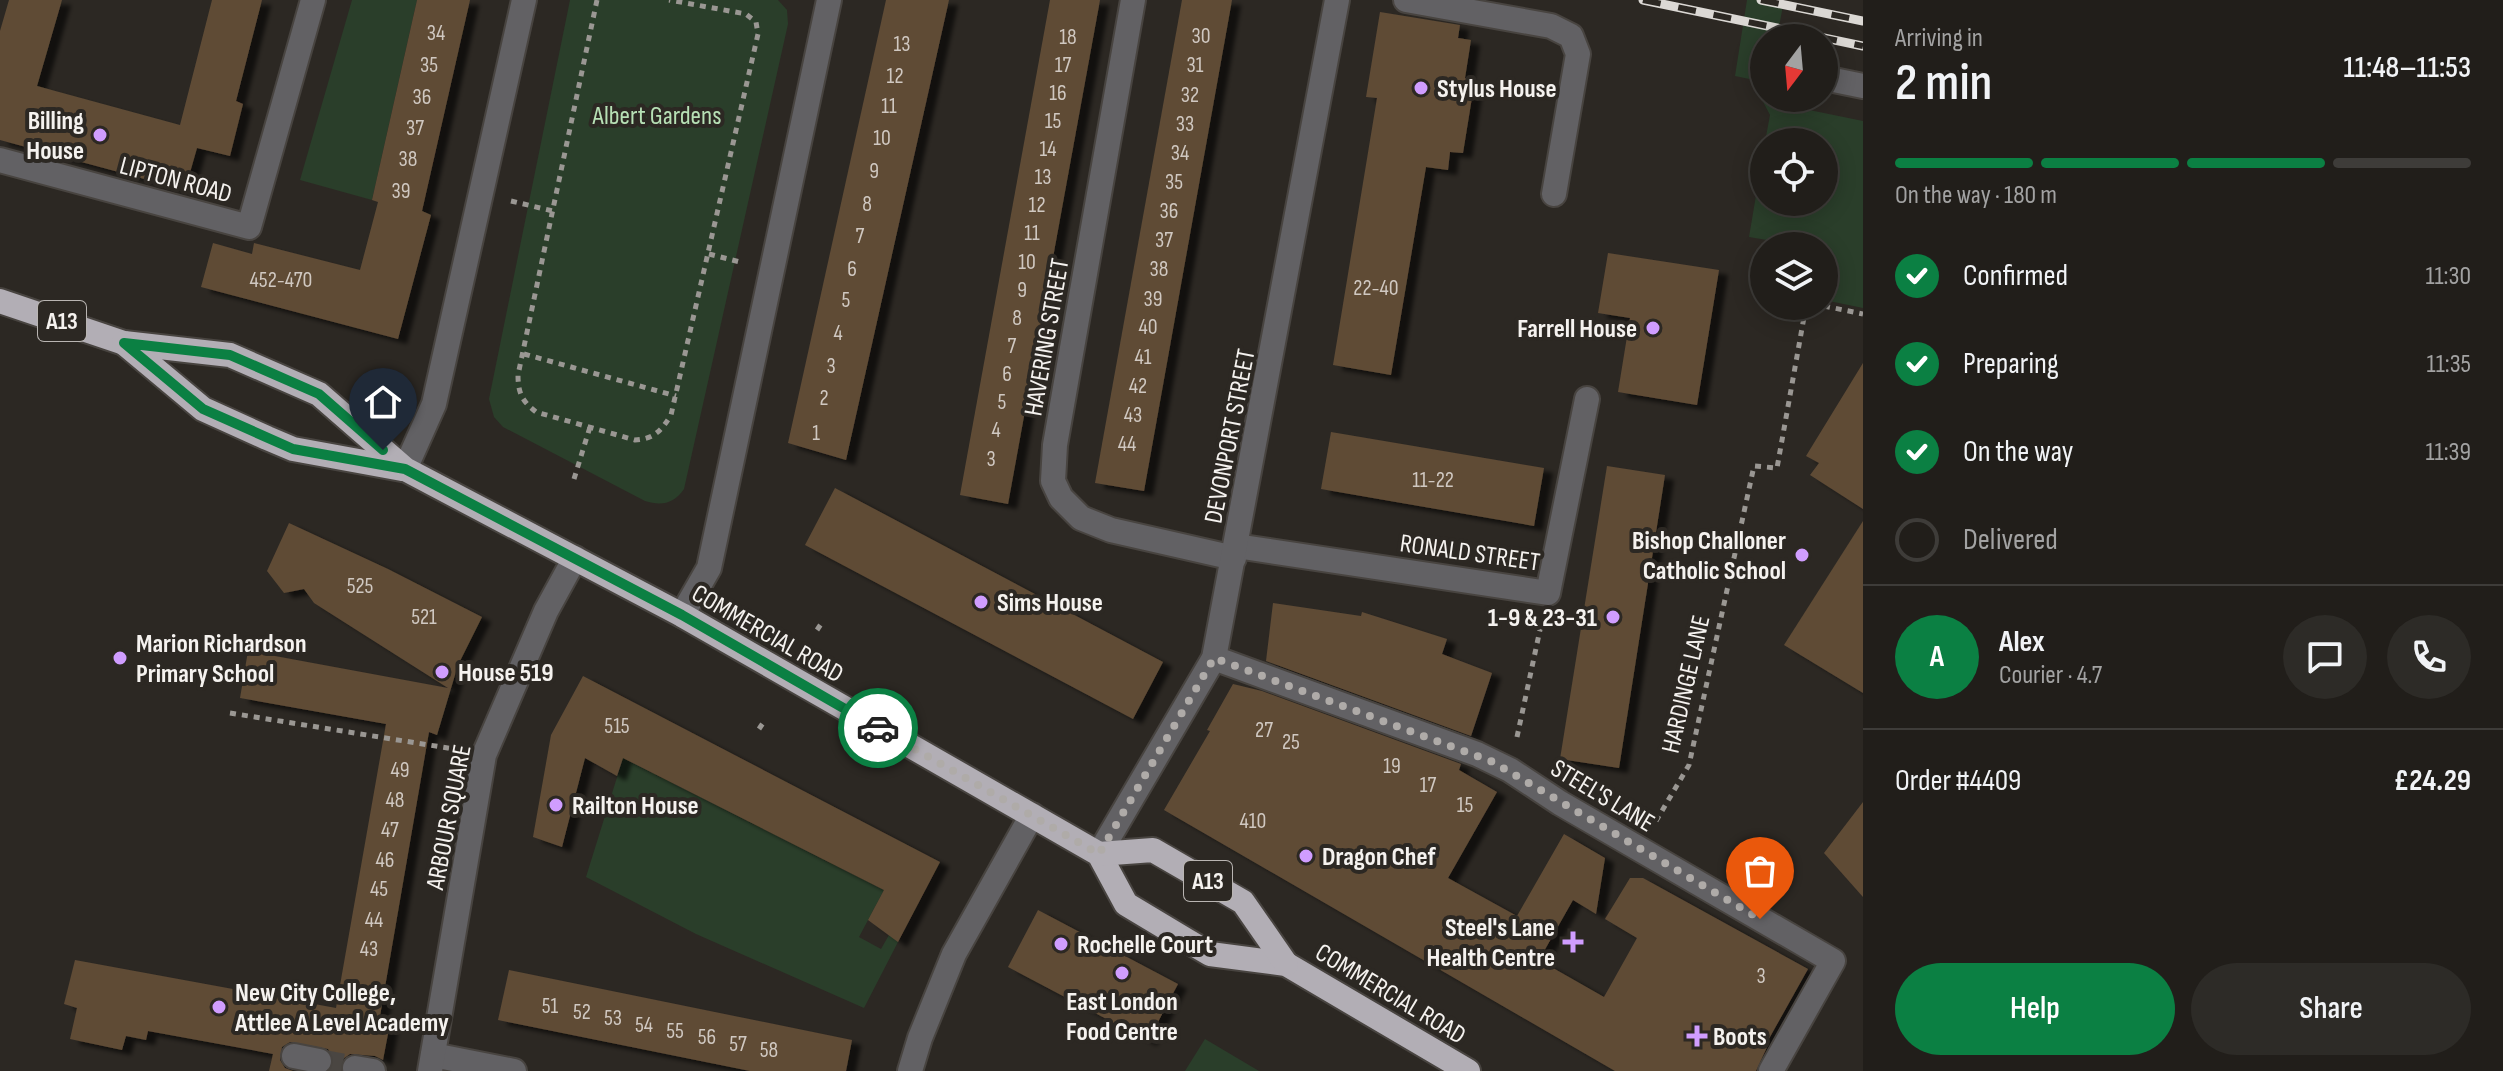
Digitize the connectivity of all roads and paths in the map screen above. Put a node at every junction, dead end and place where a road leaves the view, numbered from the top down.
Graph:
1 (313, 0) edge
2 (524, 0) edge
3 (597, 0) edge
4 (669, 0) edge
5 (829, 0) edge
6 (1133, 0) edge
7 (1337, 0) edge
8 (1406, 0) edge
9 (680, 1) edge
10 (1838, 81) edge
11 (1863, 86) edge
12 (0, 160) edge
13 (481, 194) junction
14 (1554, 194) dead end
15 (553, 211) junction
16 (0, 301) edge
17 (1838, 309) edge
18 (1863, 314) edge
19 (1803, 320) edge
20 (124, 343) junction
21 (524, 354) junction
22 (676, 396) junction
23 (1587, 399) dead end
24 (590, 427) junction
25 (405, 469) junction
26 (574, 479) dead end
27 (1235, 552) junction
28 (575, 558) junction
29 (1548, 593) junction
30 (682, 615) junction
31 (823, 621) dead end
32 (817, 630) dead end
33 (1214, 658) junction
34 (230, 713) dead end
35 (763, 723) dead end
36 (759, 729) dead end
37 (484, 755) junction
38 (1510, 770) junction
39 (1032, 815) junction
40 (1639, 849) junction
41 (1099, 854) junction
42 (1286, 964) junction
43 (294, 1056) dead end
44 (319, 1061) tunnel mouth
45 (431, 1063) edge
46 (514, 1071) edge
47 (910, 1071) edge
48 (1468, 1071) edge
49 (1771, 1071) edge

1 - 12 street, LIPTON ROAD
2 - 13 street
3 - 15 path
4 - 9 path
5 - 30 street
6 - 27 street, HAVERING STREET
7 - 27 street, DEVONPORT STREET
8 - 14 street
9 - 22 path
10 - 11 street
13 - 15 path
13 - 25 street
15 - 21 path
16 - 20 highway, COMMERCIAL ROAD / A13
17 - 18 path
19 - 40 path, HARDINGE LANE
20 - 25 highway, COMMERCIAL ROAD / A13
20 - 25 highway, COMMERCIAL ROAD / A13
21 - 22 path
21 - 24 path
22 - 24 path
23 - 29 street, RONALD STREET
24 - 26 path
25 - 28 highway, COMMERCIAL ROAD / A13
27 - 29 street, RONALD STREET
27 - 33 street, DEVONPORT STREET
28 - 30 highway, COMMERCIAL ROAD / A13
28 - 37 street, ARBOUR SQUARE
29 - 38 path
30 - 39 highway, COMMERCIAL ROAD / A13
31 - 32 path
33 - 38 street, STEEL'S LANE
33 - 41 street, DEVONPORT STREET
34 - 37 path
35 - 36 path
37 - 45 street, ARBOUR SQUARE
38 - 40 street, STEEL'S LANE
39 - 41 highway, COMMERCIAL ROAD / A13
39 - 47 street
40 - 49 street, STEEL'S LANE
41 - 42 highway, COMMERCIAL ROAD / A13
41 - 42 highway, COMMERCIAL ROAD / A13
42 - 48 highway, COMMERCIAL ROAD / A13
43 - 44 street
45 - 46 street, ARBOUR SQUARE

